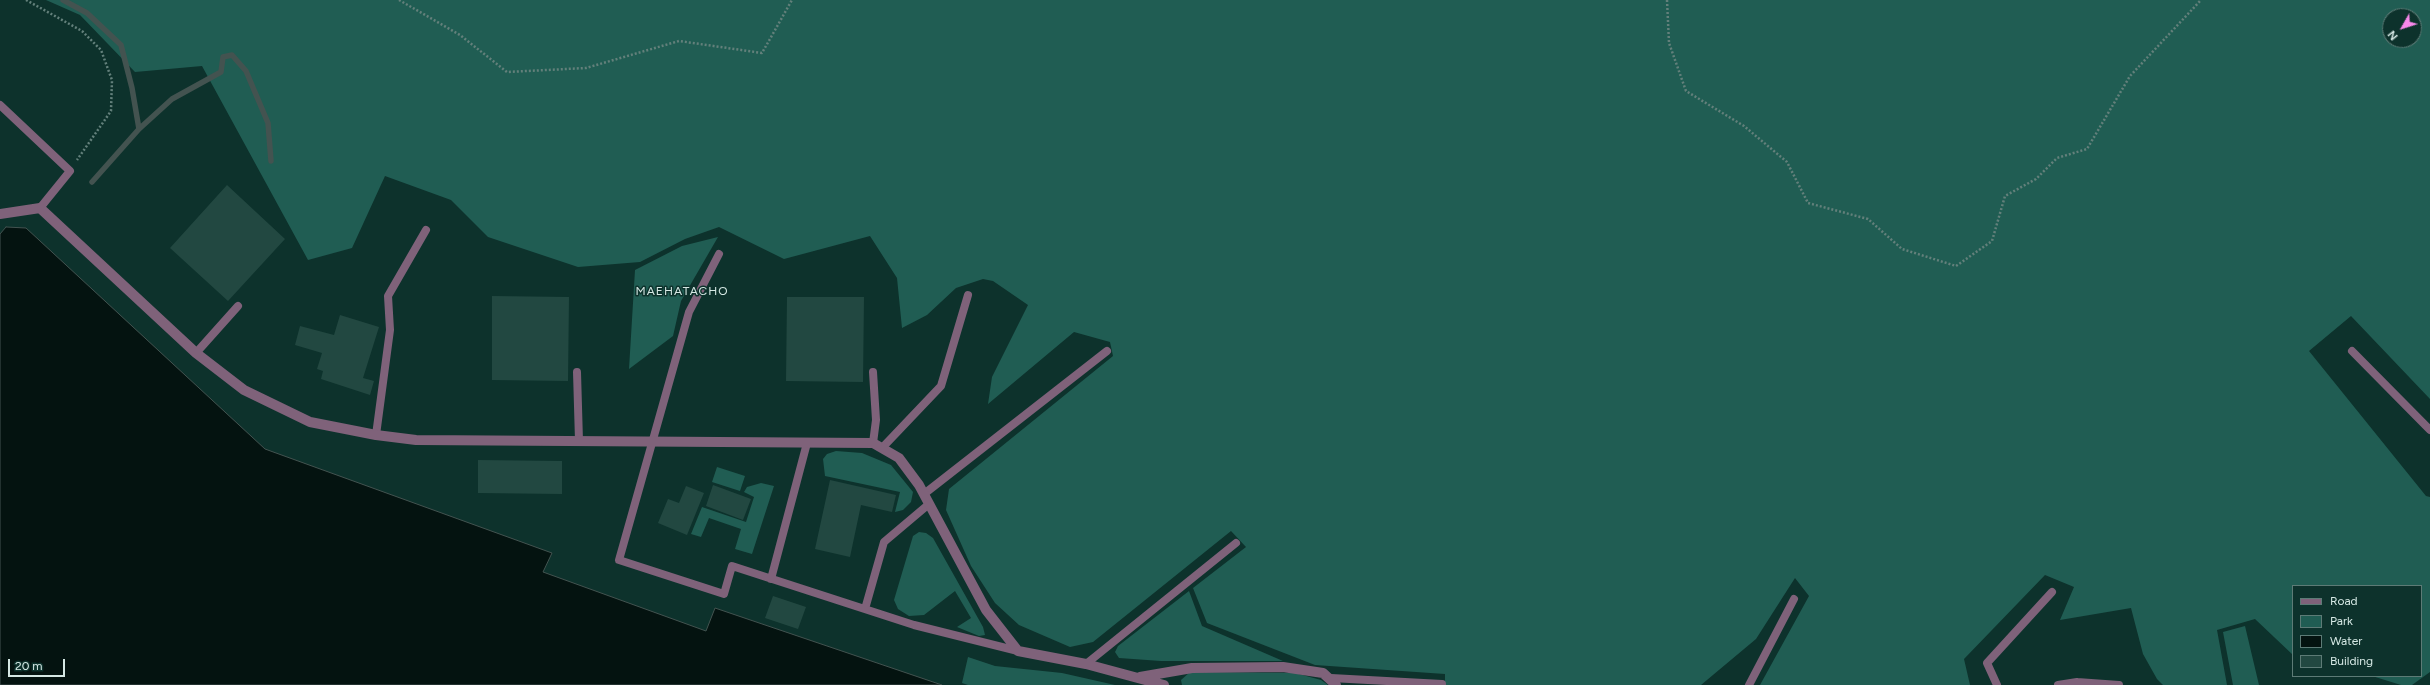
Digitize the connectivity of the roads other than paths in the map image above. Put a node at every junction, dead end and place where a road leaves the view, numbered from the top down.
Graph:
1 (0, 105) edge
2 (40, 208) junction
3 (0, 214) edge
4 (426, 230) dead end
5 (719, 254) dead end
6 (968, 295) dead end
7 (238, 306) dead end
8 (1106, 351) dead end
9 (2352, 351) dead end
10 (196, 353) junction
11 (577, 372) dead end
12 (873, 372) dead end
13 (2430, 430) edge
14 (376, 435) junction
15 (580, 441) junction
16 (650, 442) junction
17 (807, 443) junction
18 (873, 443) junction
19 (882, 448) junction
20 (924, 494) junction
21 (930, 504) junction
22 (1236, 543) dead end
23 (771, 579) junction
24 (2052, 592) dead end
25 (1794, 599) dead end
26 (865, 609) junction
27 (1018, 651) junction
28 (1086, 664) junction
29 (1138, 678) junction
30 (1333, 682) edge
31 (2077, 683) edge
32 (1442, 684) edge
33 (1164, 685) edge
34 (1749, 685) edge
35 (1997, 685) edge
36 (2058, 685) edge
37 (2119, 685) edge

1 - 2 lane
2 - 3 street
2 - 10 street
4 - 14 lane
5 - 16 lane
6 - 19 lane
7 - 10 lane
8 - 20 lane
9 - 13 lane
10 - 14 street
11 - 15 lane
12 - 18 lane
14 - 15 street
15 - 16 street
16 - 17 street
16 - 23 lane
17 - 18 street
17 - 23 lane
18 - 19 street
19 - 20 street
20 - 21 street
21 - 26 lane
21 - 27 street
22 - 28 lane
23 - 26 lane
24 - 35 lane
25 - 34 lane
26 - 27 lane
27 - 28 street
28 - 29 street
29 - 30 street
29 - 33 street
30 - 32 lane
31 - 36 lane
31 - 37 lane

